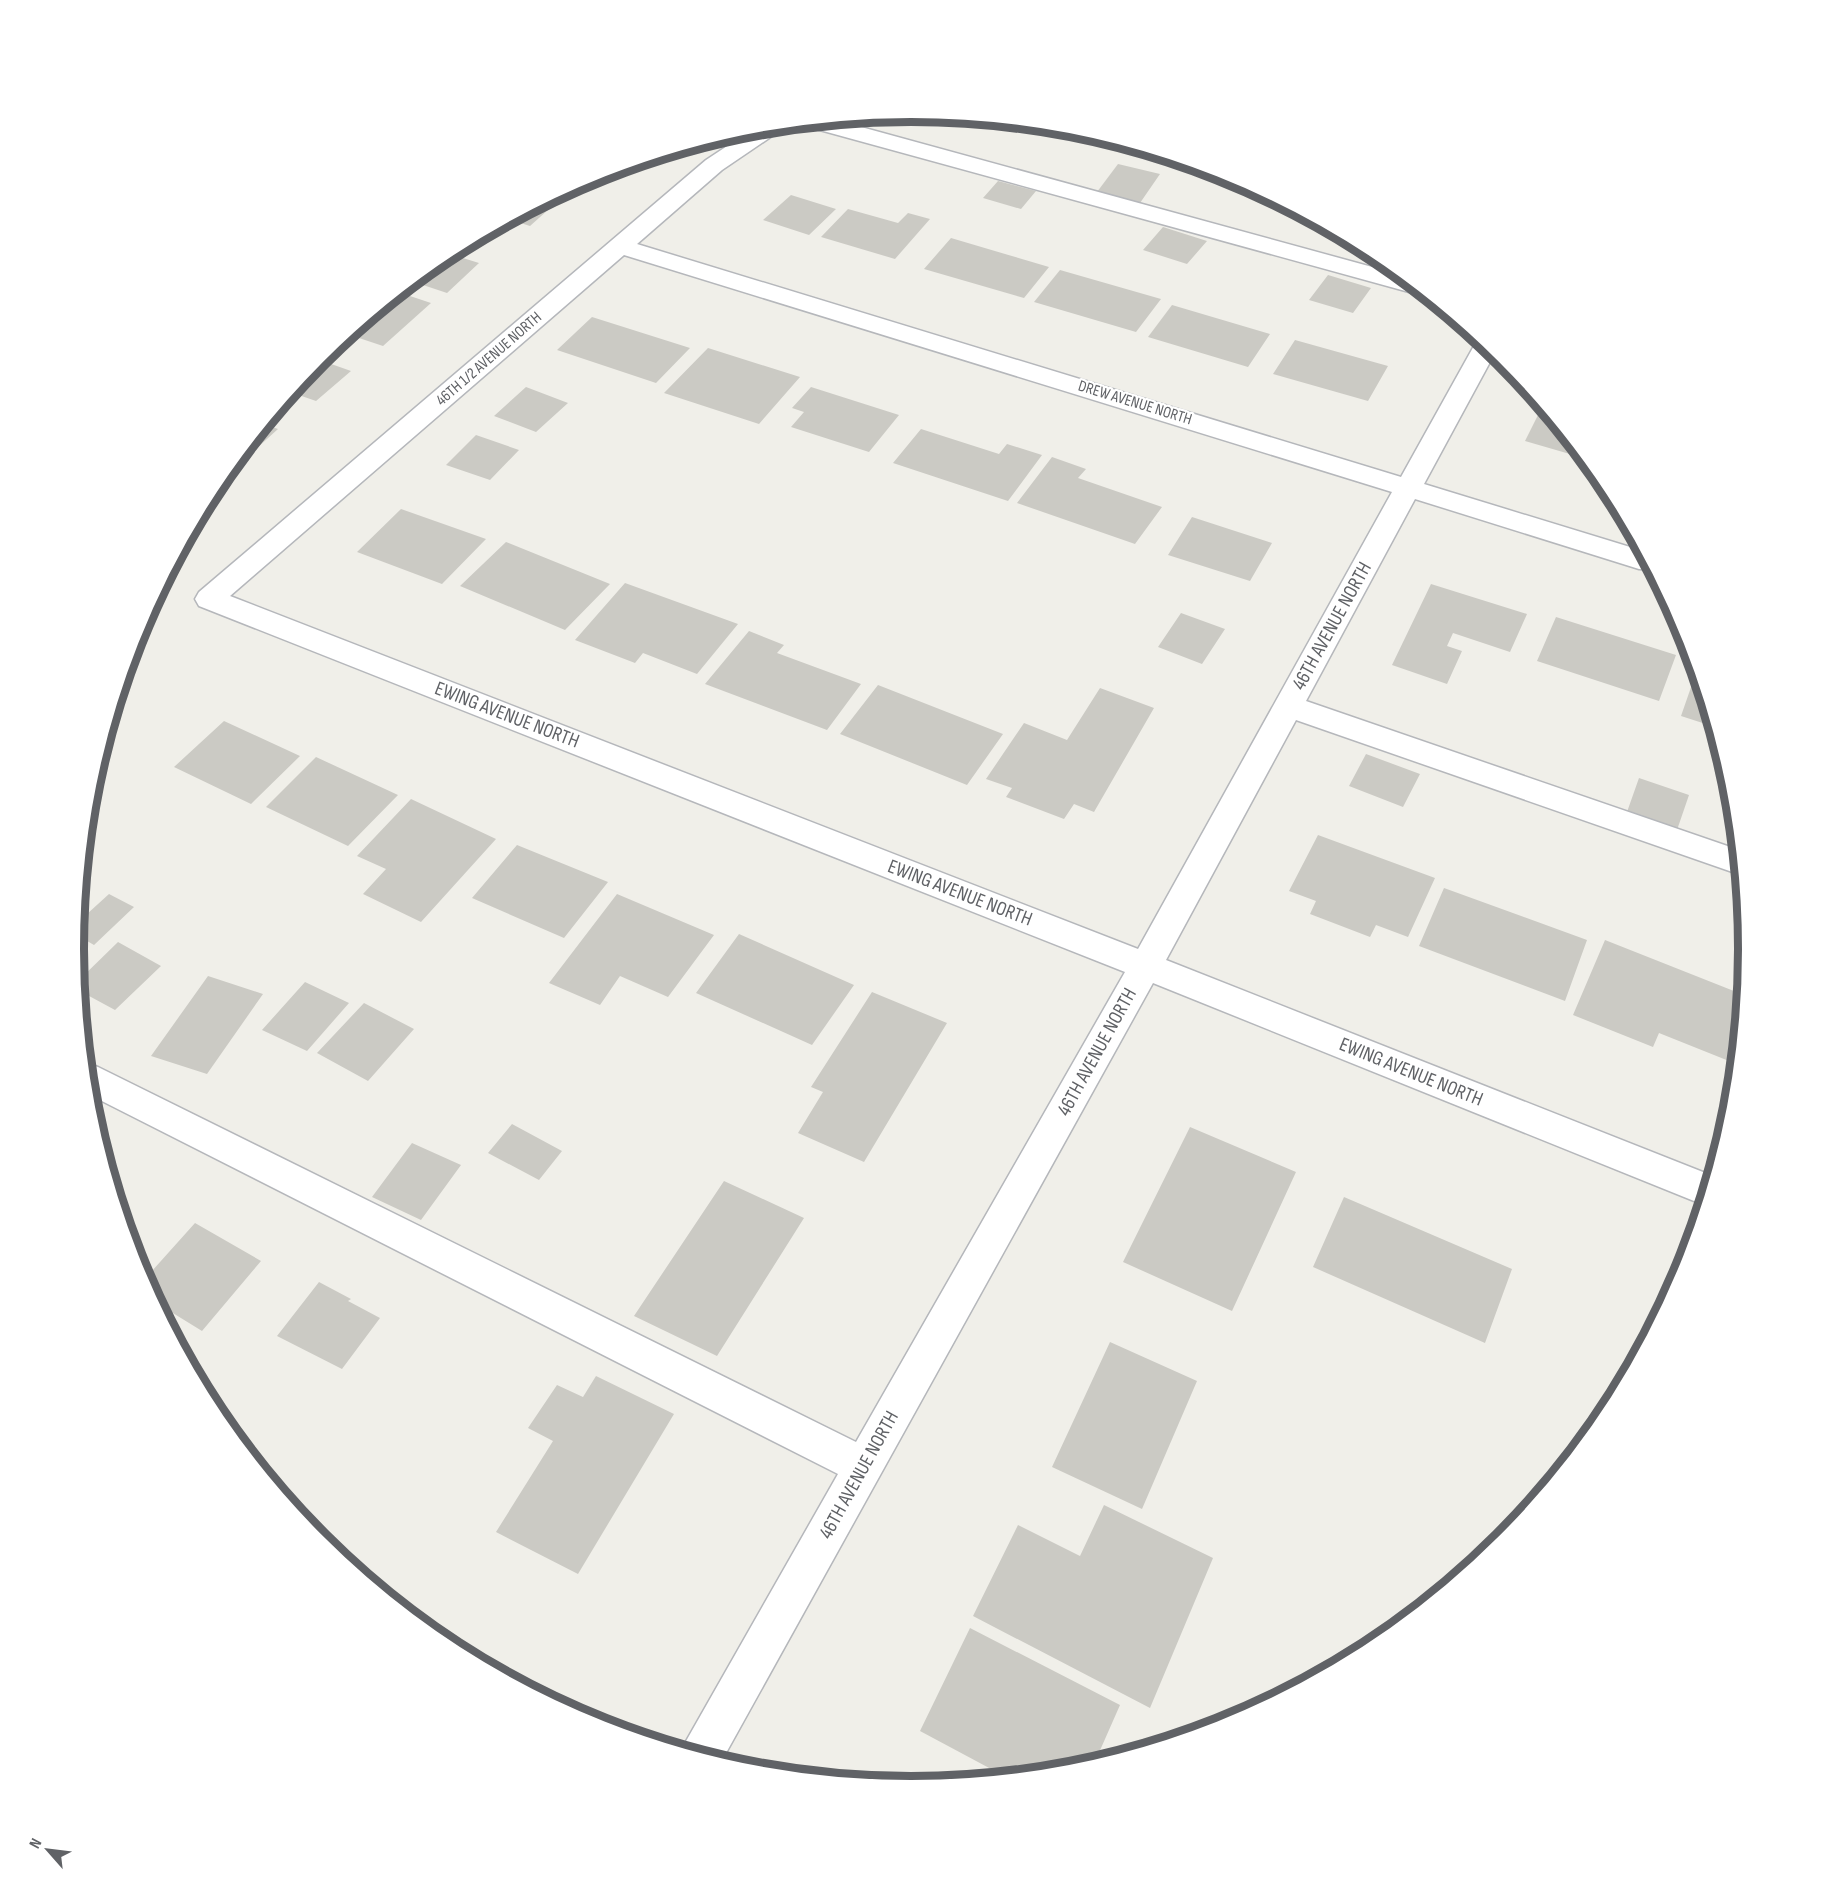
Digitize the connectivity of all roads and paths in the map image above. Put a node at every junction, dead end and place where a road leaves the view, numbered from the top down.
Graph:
1 (832, 126) edge
2 (755, 137) edge
3 (620, 246) junction
4 (1398, 282) edge
5 (1483, 352) edge
6 (1409, 487) junction
7 (1640, 559) edge
8 (209, 598) joint
9 (1288, 706) junction
10 (1733, 861) edge
11 (1146, 966) junction
12 (95, 1082) edge
13 (1702, 1188) edge
14 (864, 1467) junction
15 (705, 1750) edge

1 - 4 street
2 - 3 street, 46TH 1/2 AVENUE NORTH
3 - 6 street, DREW AVENUE NORTH
3 - 8 street, 46TH 1/2 AVENUE NORTH
5 - 6 street, 46TH AVENUE NORTH
6 - 7 street, DREW AVENUE NORTH
6 - 9 street, 46TH AVENUE NORTH
8 - 11 street, EWING AVENUE NORTH
9 - 10 street
9 - 11 street, 46TH AVENUE NORTH
11 - 13 street, EWING AVENUE NORTH
11 - 14 street, 46TH AVENUE NORTH
12 - 14 street
14 - 15 street, 46TH AVENUE NORTH

